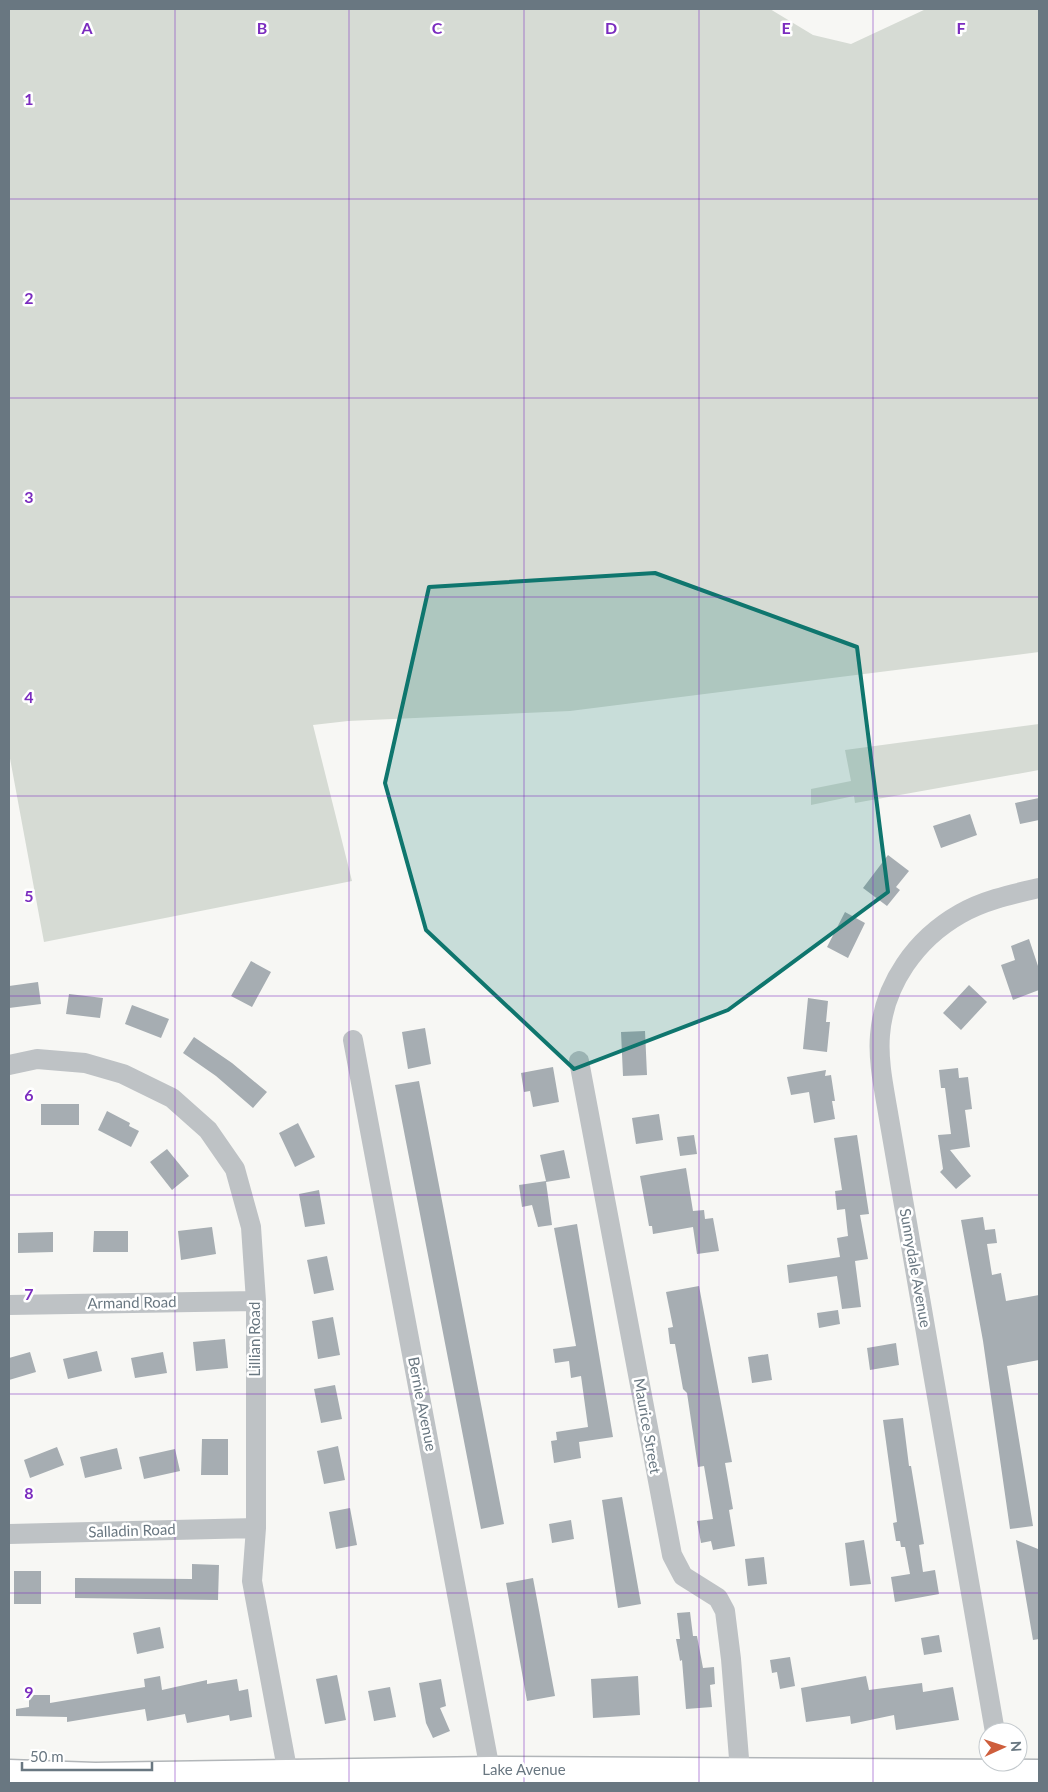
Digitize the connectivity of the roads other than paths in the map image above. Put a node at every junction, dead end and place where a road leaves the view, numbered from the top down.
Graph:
1 (1039, 888) edge
2 (353, 1040) dead end
3 (579, 1061) dead end
4 (9, 1065) edge
5 (256, 1301) junction
6 (9, 1305) edge
7 (256, 1528) junction
8 (9, 1534) edge
9 (993, 1722) edge
10 (978, 1769) edge
11 (490, 1770) junction
12 (740, 1771) junction
13 (9, 1774) edge
14 (288, 1774) junction
15 (871, 1777) edge
16 (95, 1780) edge

1 - 9 street, Sunnydale Avenue
2 - 11 street, Bernie Avenue
3 - 12 street, Maurice Street
4 - 5 street, Lillian Road
5 - 6 street, Armand Road
5 - 7 street, Lillian Road
7 - 8 street, Salladin Road
7 - 14 street, Lillian Road
10 - 15 main road, Lake Avenue
11 - 12 main road, Lake Avenue
11 - 14 main road, Lake Avenue
12 - 15 main road, Lake Avenue
13 - 16 main road, Lake Avenue
14 - 16 main road, Lake Avenue

